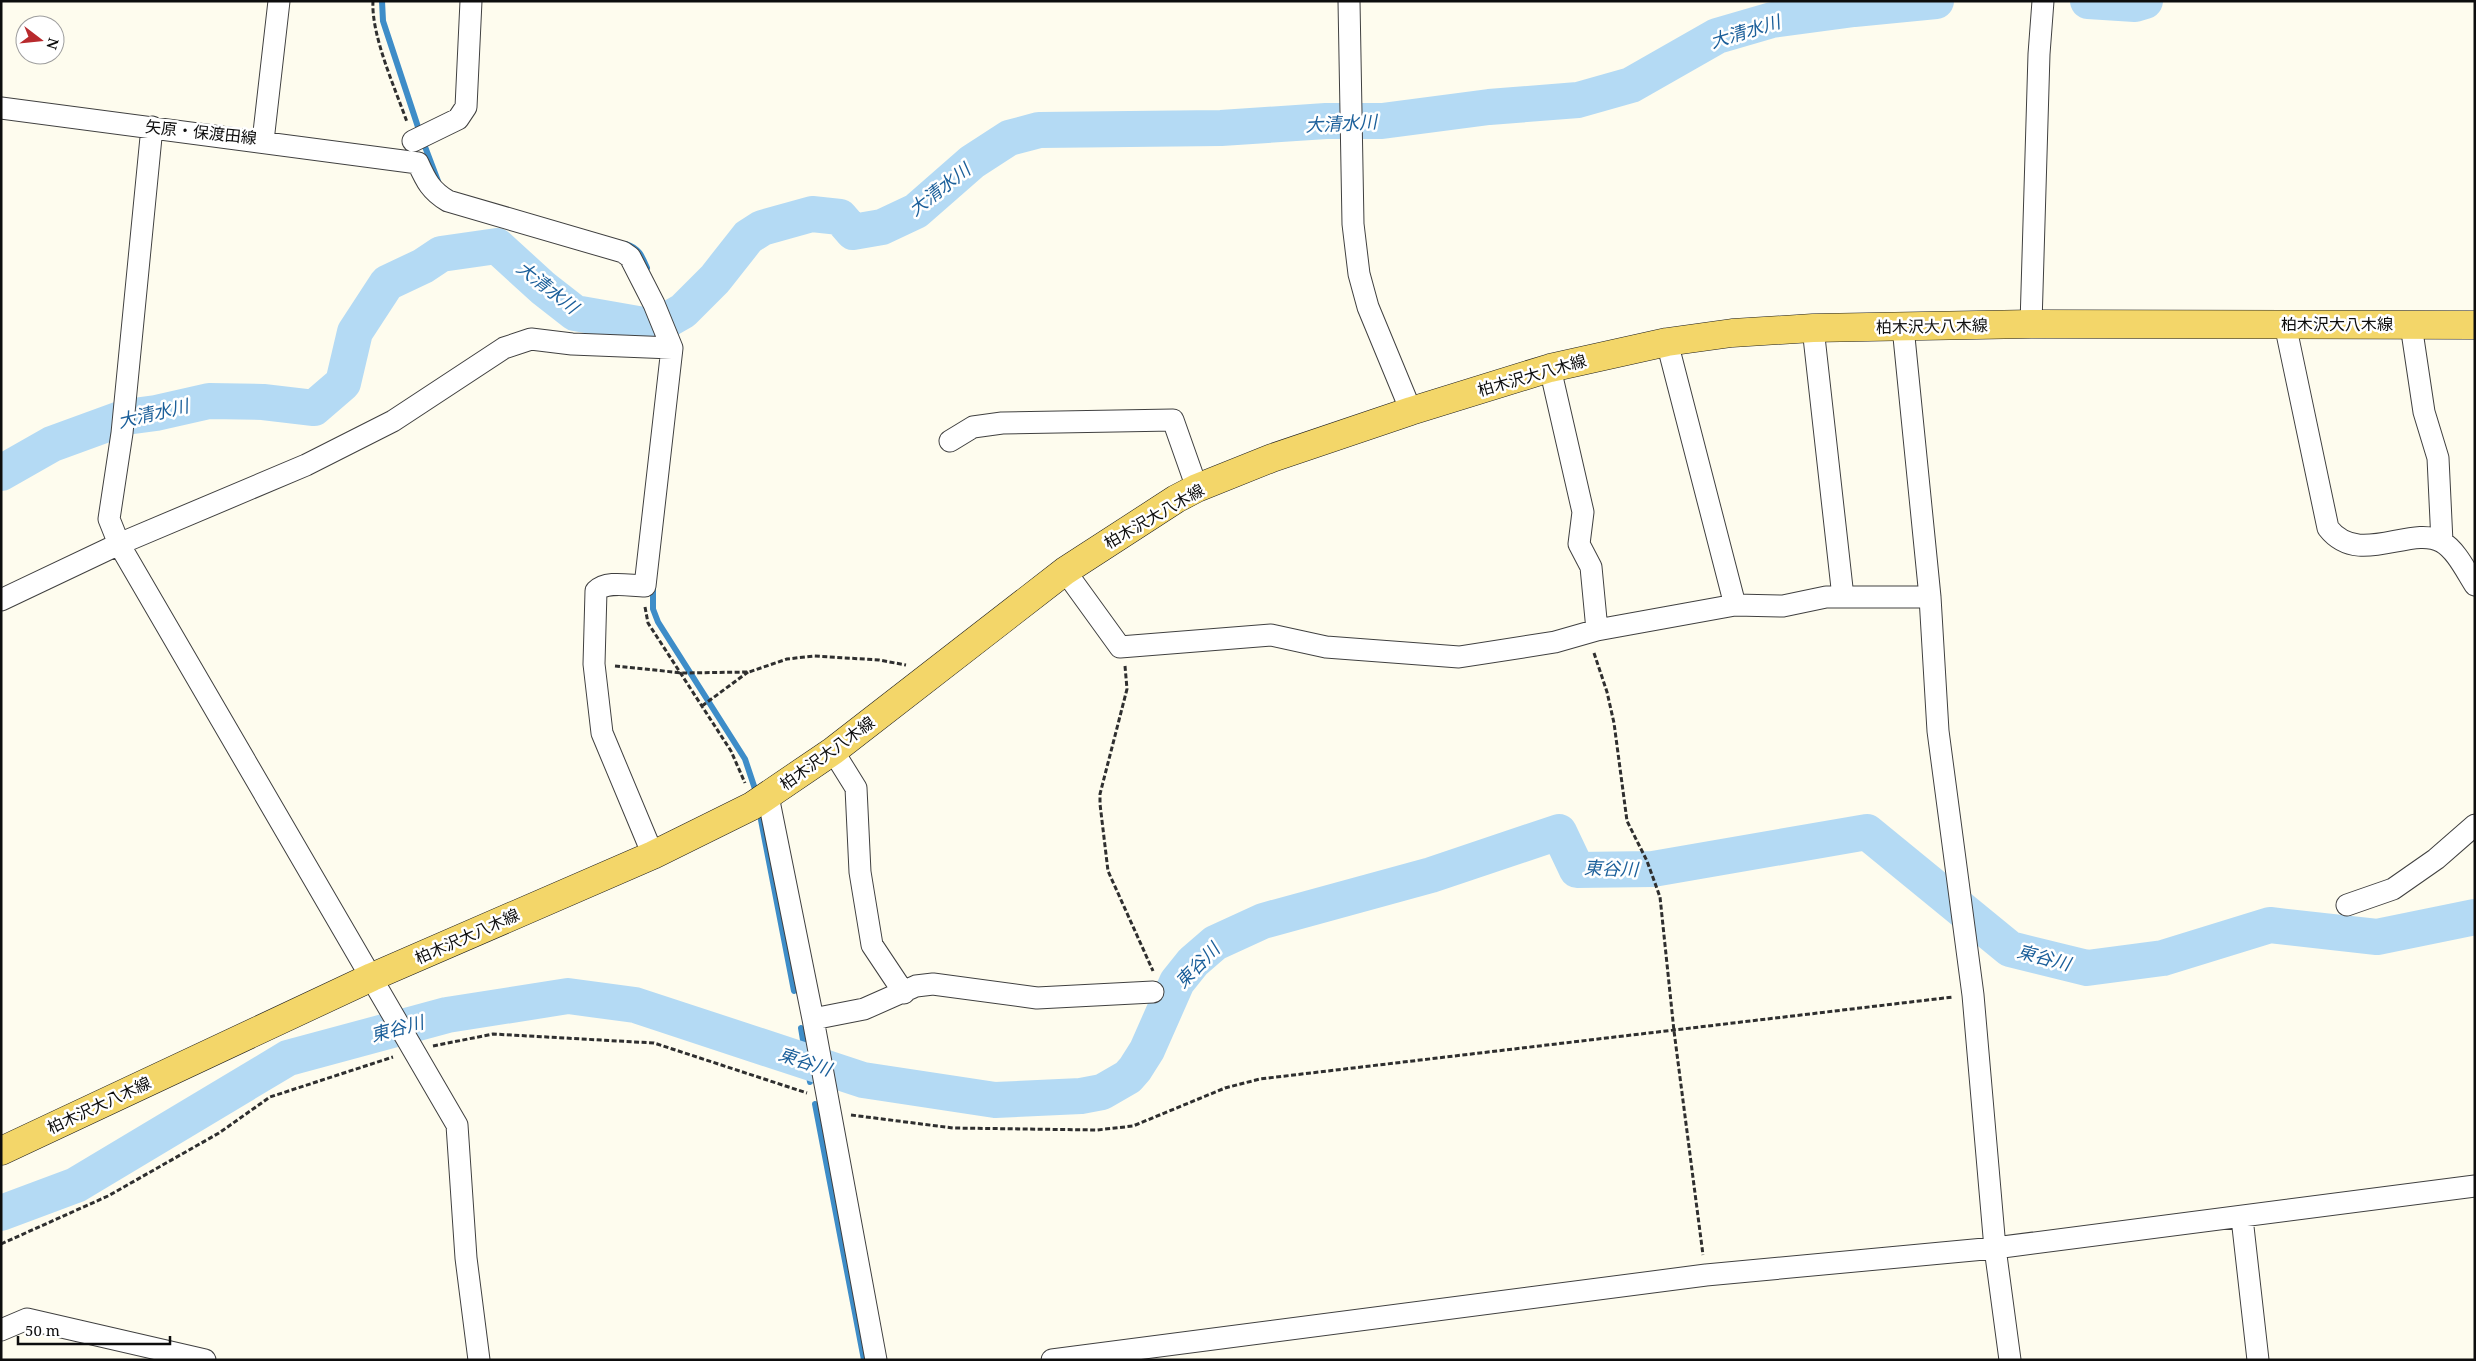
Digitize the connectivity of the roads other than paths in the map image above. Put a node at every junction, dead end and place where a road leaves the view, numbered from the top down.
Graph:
1 (279, 1) edge
2 (471, 1) edge
3 (1349, 1) edge
4 (2043, 2) edge
5 (1, 108) edge
6 (152, 127) junction
7 (263, 141) junction
8 (413, 141) road end
9 (2031, 324) junction
10 (2285, 324) junction
11 (2411, 325) junction
12 (2475, 325) edge
13 (1903, 327) junction
14 (1813, 328) junction
15 (1666, 342) junction
16 (670, 343) junction
17 (1550, 368) junction
18 (1411, 411) junction
19 (950, 441) dead end
20 (1197, 488) junction
21 (2442, 542) junction
22 (119, 544) junction
23 (1065, 571) junction
24 (2475, 585) edge
25 (1843, 597) junction
26 (1930, 597) junction
27 (1, 600) edge
28 (1735, 605) junction
29 (1592, 632) junction
30 (833, 751) junction
31 (757, 791) junction
32 (2475, 825) edge
33 (652, 855) junction
34 (2347, 905) dead end
35 (372, 977) junction
36 (1152, 992) road end
37 (904, 993) junction
38 (814, 1025) junction
39 (1, 1151) edge
40 (2475, 1186) edge
41 (2242, 1218) junction
42 (1995, 1248) junction
43 (1, 1330) edge
44 (205, 1360) edge
45 (479, 1360) edge
46 (876, 1360) edge
47 (1052, 1360) edge
48 (2010, 1360) edge
49 (2258, 1360) edge

1 - 7 street, 矢原・保渡田線
2 - 8 street
3 - 18 street
4 - 9 street
5 - 6 street, 矢原・保渡田線
6 - 7 street, 矢原・保渡田線
6 - 22 street
7 - 16 street
9 - 10 main road, 柏木沢大八木線
9 - 13 main road, 柏木沢大八木線
10 - 11 main road, 柏木沢大八木線
10 - 21 street
11 - 12 main road, 柏木沢大八木線
11 - 21 street
13 - 14 main road, 柏木沢大八木線
13 - 26 street
14 - 15 main road, 柏木沢大八木線
14 - 25 street
15 - 17 main road, 柏木沢大八木線
15 - 28 street
16 - 22 street
16 - 33 street
17 - 18 main road, 柏木沢大八木線
17 - 29 street
18 - 20 main road, 柏木沢大八木線
19 - 20 street
20 - 23 main road, 柏木沢大八木線
21 - 24 street
22 - 27 street
22 - 35 street
23 - 29 street
23 - 30 main road, 柏木沢大八木線
25 - 26 street
25 - 28 street
26 - 42 street
28 - 29 street
30 - 31 main road, 柏木沢大八木線
30 - 37 street
31 - 33 main road, 柏木沢大八木線
31 - 38 street
32 - 34 street
33 - 35 main road, 柏木沢大八木線
35 - 39 main road, 柏木沢大八木線
35 - 45 street
36 - 37 street
37 - 38 street
38 - 46 street
40 - 41 street
41 - 42 street
41 - 49 street
42 - 47 street
42 - 48 street
43 - 44 street

